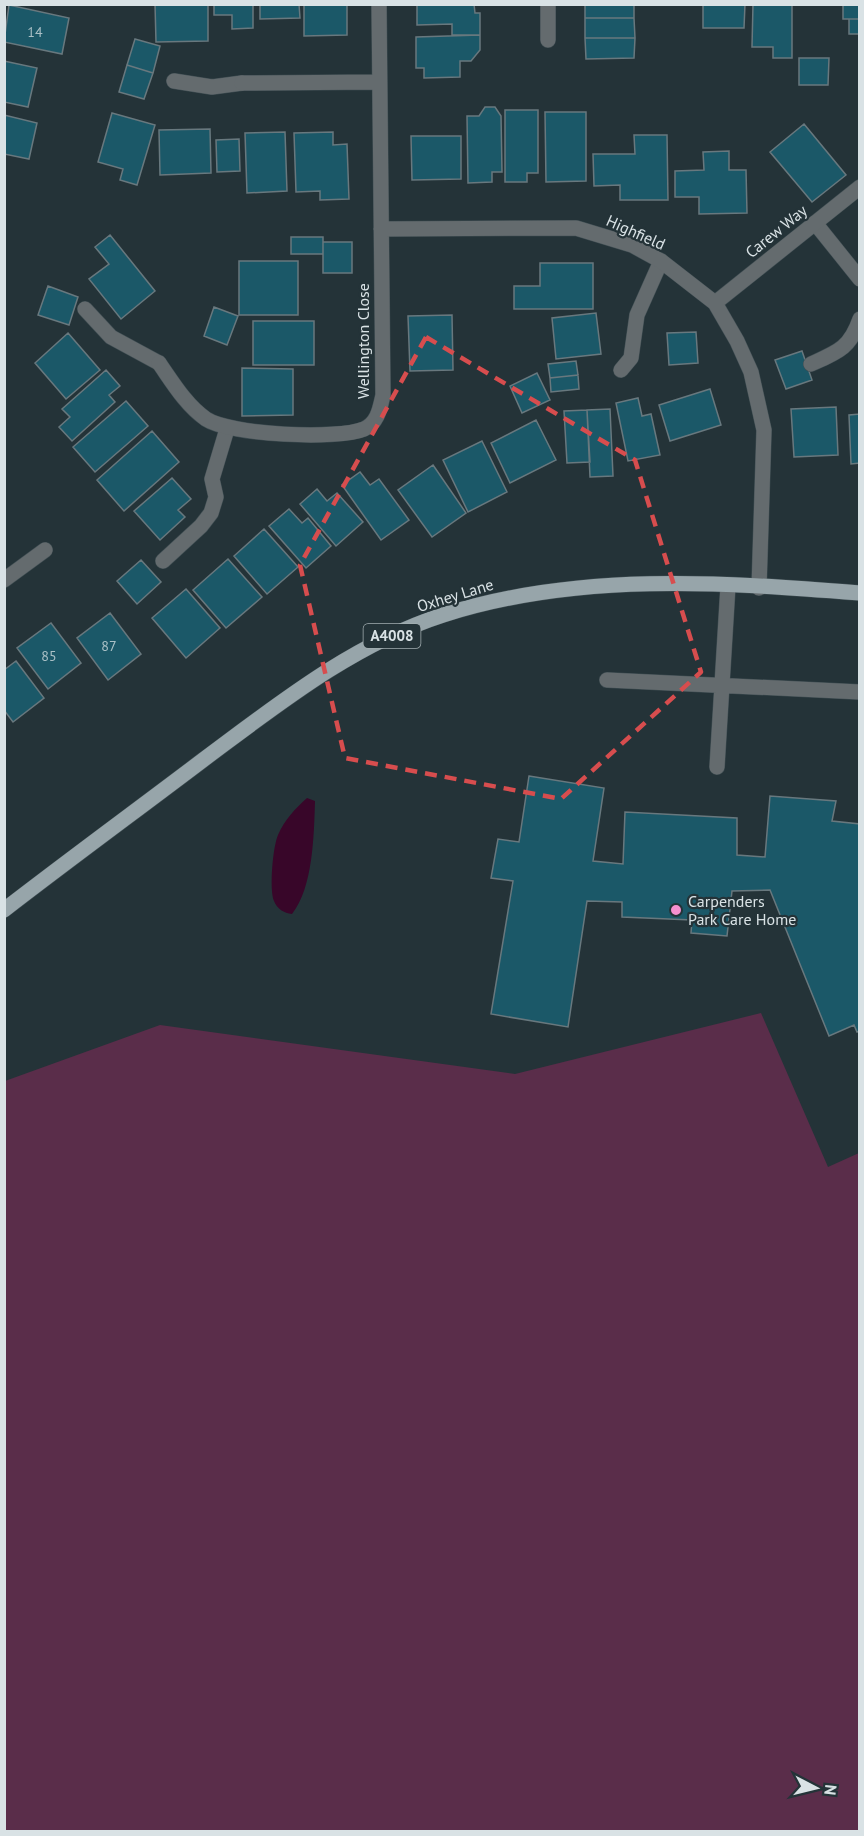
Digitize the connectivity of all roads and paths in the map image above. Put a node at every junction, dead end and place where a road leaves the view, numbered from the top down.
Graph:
1 (379, 4) edge
2 (548, 4) edge
3 (548, 40) dead end
4 (174, 81) dead end
5 (379, 82) junction
6 (860, 187) edge
7 (815, 223) junction
8 (381, 228) junction
9 (661, 261) junction
10 (860, 279) edge
11 (715, 303) junction
12 (85, 309) dead end
13 (860, 319) edge
14 (812, 364) dead end
15 (621, 370) dead end
16 (227, 429) junction
17 (45, 549) dead end
18 (163, 561) dead end
19 (4, 580) edge
20 (728, 586) junction
21 (759, 588) junction
22 (860, 593) edge
23 (608, 680) dead end
24 (723, 686) junction
25 (860, 692) edge
26 (717, 767) dead end
27 (4, 910) edge

1 - 5 street
2 - 3 street
4 - 5 street
5 - 8 street
6 - 7 street, Carew Way
7 - 10 street
7 - 11 street, Carew Way
8 - 9 street, Highfield
8 - 16 street, Wellington Close
9 - 11 street, Highfield
9 - 15 street
11 - 21 street, Highfield
12 - 16 street, Wellington Close
13 - 14 street
16 - 18 street
17 - 19 street
20 - 21 main road, Oxhey Lane / A4008
20 - 24 street
20 - 27 main road, Oxhey Lane / A4008
21 - 22 main road, Oxhey Lane / A4008
23 - 24 street
24 - 25 street
24 - 26 street

